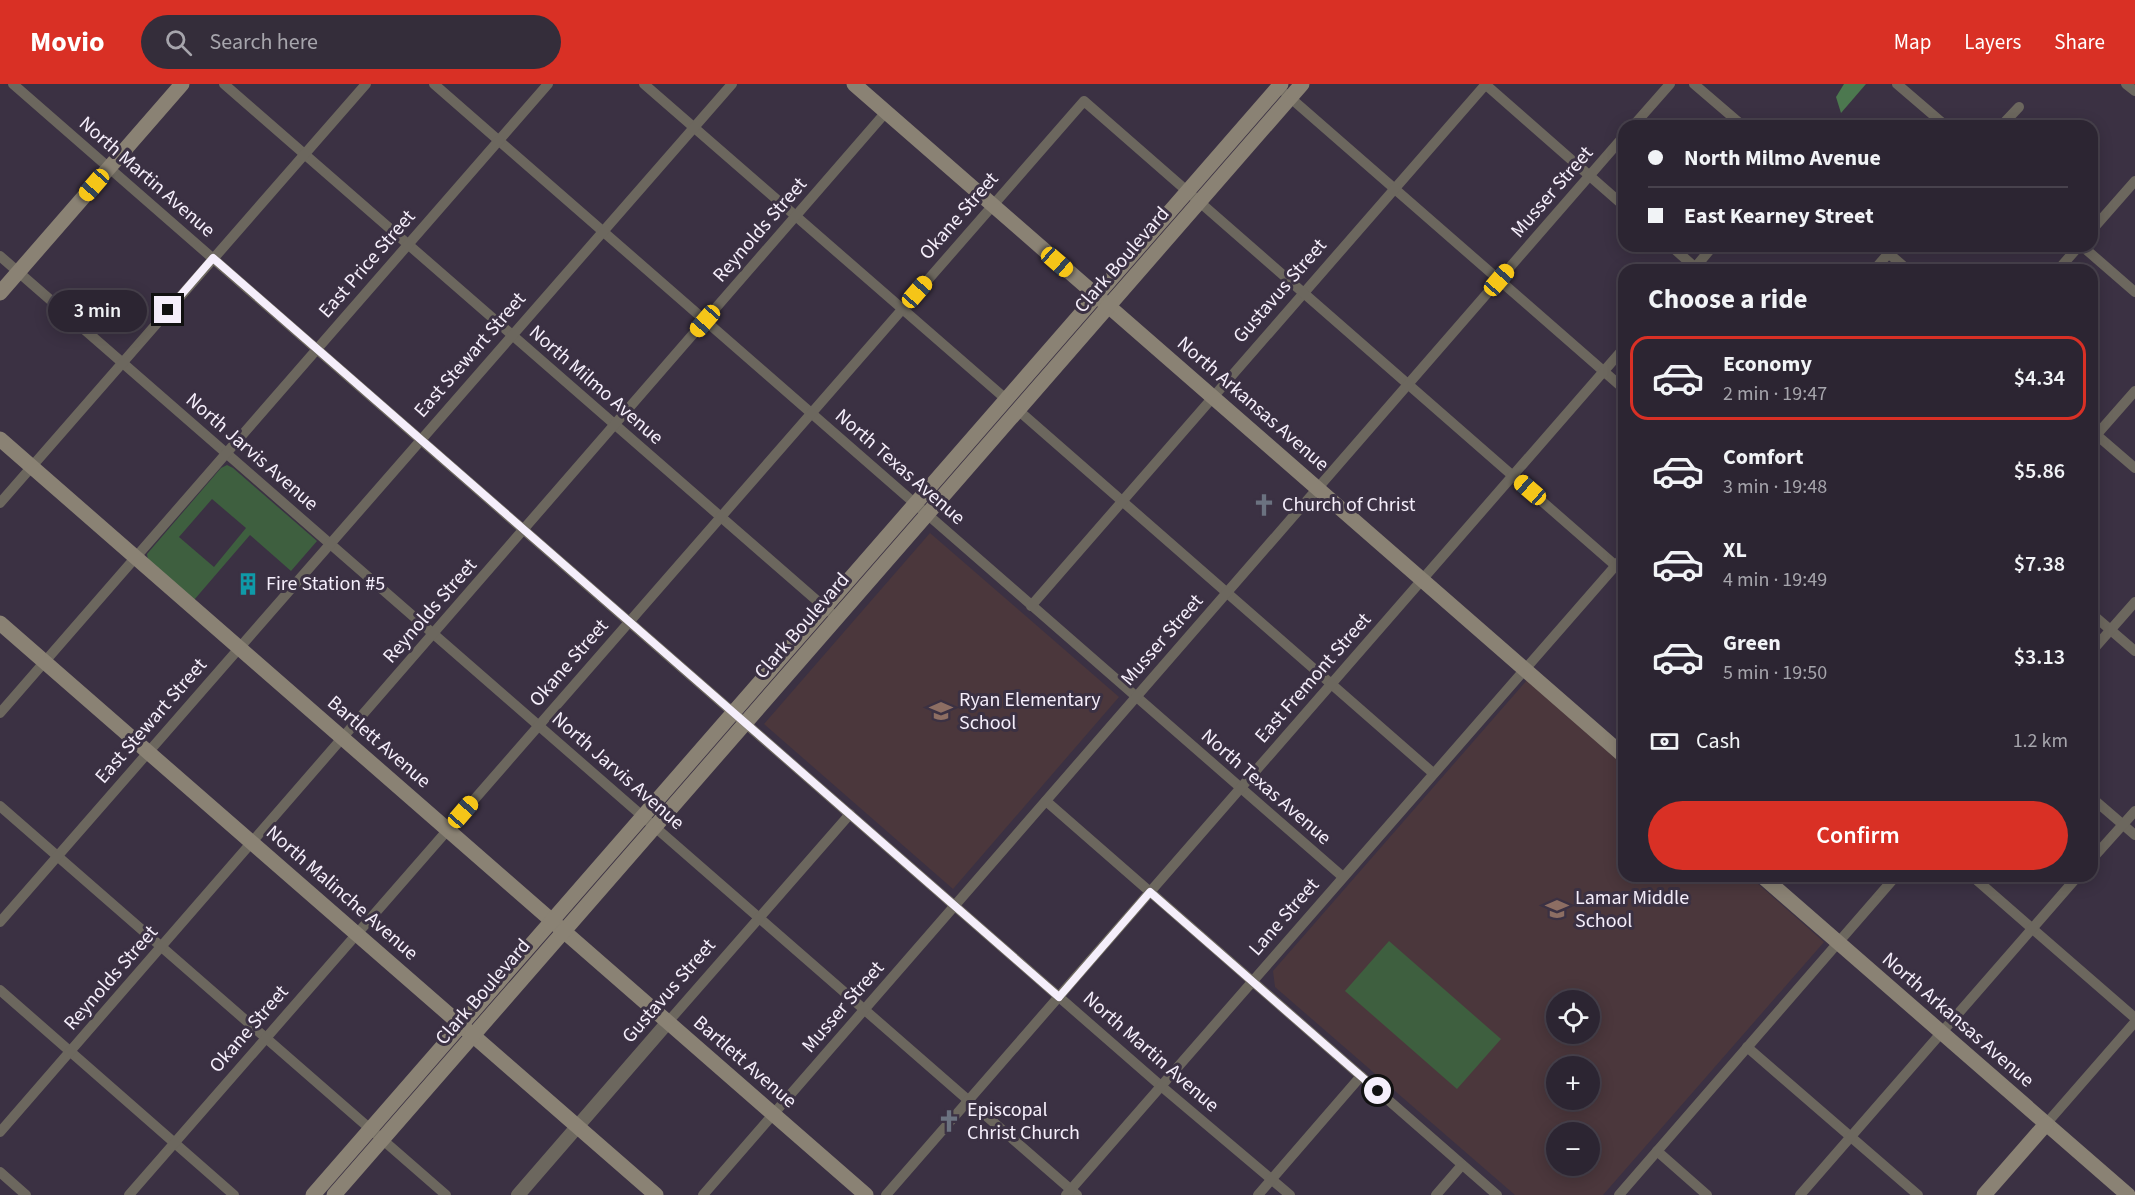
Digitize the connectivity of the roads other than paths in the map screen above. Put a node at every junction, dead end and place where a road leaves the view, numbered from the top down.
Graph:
1 (13, 84) edge
2 (182, 84) edge
3 (224, 84) edge
4 (366, 84) edge
5 (434, 84) edge
6 (548, 84) edge
7 (644, 84) edge
8 (732, 84) edge
9 (854, 84) edge
10 (1302, 84) edge
11 (1486, 84) edge
12 (1670, 84) edge
13 (1694, 84) edge
14 (1897, 84) edge
15 (2126, 84) edge
16 (1280, 86) edge
17 (2135, 91) edge
18 (1290, 98) junction
19 (2019, 107) dead end
20 (886, 112) junction
21 (1638, 120) edge
22 (1736, 120) edge
23 (1939, 120) edge
24 (2007, 120) edge
25 (693, 127) junction
26 (499, 141) junction
27 (1618, 143) edge
28 (304, 154) junction
29 (109, 168) junction
30 (1590, 176) junction
31 (2135, 181) edge
32 (1395, 189) junction
33 (1194, 197) junction
34 (1618, 201) edge
35 (993, 205) junction
36 (796, 217) junction
37 (2098, 223) edge
38 (602, 231) junction
39 (408, 245) junction
40 (1677, 252) edge
41 (1708, 252) edge
42 (1892, 252) edge
43 (2074, 252) edge
44 (2087, 252) edge
45 (0, 256) edge
46 (213, 258) junction
47 (1690, 264) edge
48 (1699, 264) edge
49 (1903, 264) edge
50 (2064, 264) edge
51 (18, 272) junction
52 (1499, 280) junction
53 (2135, 292) edge
54 (0, 293) edge
55 (1304, 293) junction
56 (1103, 302) junction
57 (902, 309) junction
58 (705, 321) junction
59 (512, 335) junction
60 (317, 349) junction
61 (1618, 355) edge
62 (123, 363) junction
63 (1604, 372) junction
64 (1409, 384) junction
65 (1618, 385) edge
66 (2135, 391) edge
67 (1213, 398) junction
68 (1012, 405) junction
69 (811, 413) junction
70 (615, 426) junction
71 (2098, 431) edge
72 (2098, 438) edge
73 (0, 439) edge
74 (421, 440) junction
75 (226, 453) junction
76 (32, 467) junction
77 (2135, 468) edge
78 (1513, 476) junction
79 (1318, 489) junction
80 (1122, 502) junction
81 (0, 503) edge
82 (921, 510) junction
83 (720, 517) junction
84 (525, 530) junction
85 (330, 544) junction
86 (136, 558) junction
87 (1618, 567) edge
88 (1618, 571) edge
89 (1422, 580) junction
90 (1227, 593) junction
91 (2135, 602) edge
92 (1031, 606) junction
93 (831, 613) junction
94 (2098, 619) edge
95 (629, 621) junction
96 (0, 623) edge
97 (2110, 630) junction
98 (434, 634) junction
99 (2098, 644) edge
100 (239, 648) junction
101 (2135, 651) edge
102 (45, 662) junction
103 (1525, 670) junction
104 (1332, 684) junction
105 (1136, 697) junction
106 (0, 713) edge
107 (740, 718) junction
108 (538, 725) junction
109 (344, 739) junction
110 (1618, 751) edge
111 (148, 752) junction
112 (1433, 773) junction
113 (1241, 788) junction
114 (1046, 801) junction
115 (2098, 803) edge
116 (0, 806) edge
117 (2135, 811) edge
118 (850, 814) junction
119 (649, 822) junction
120 (2123, 824) junction
121 (447, 830) junction
122 (2135, 835) edge
123 (252, 843) junction
124 (2098, 852) edge
125 (57, 856) junction
126 (1343, 877) junction
127 (1769, 882) edge
128 (1891, 882) edge
129 (1979, 882) edge
130 (2073, 882) edge
131 (1150, 892) junction
132 (955, 906) junction
133 (759, 918) junction
134 (552, 921) junction
135 (0, 922) edge
136 (2032, 928) junction
137 (564, 932) junction
138 (356, 934) junction
139 (1838, 943) junction
140 (162, 947) junction
141 (1252, 981) junction
142 (0, 990) edge
143 (1059, 997) junction
144 (864, 1010) junction
145 (2135, 1020) edge
146 (668, 1022) junction
147 (467, 1031) junction
148 (1942, 1033) junction
149 (266, 1038) junction
150 (1747, 1047) junction
151 (70, 1052) junction
152 (1361, 1076) junction
153 (1161, 1086) junction
154 (968, 1101) junction
155 (774, 1114) junction
156 (2046, 1124) junction
157 (578, 1127) junction
158 (370, 1129) junction
159 (0, 1132) edge
160 (1851, 1137) junction
161 (382, 1139) junction
162 (174, 1143) junction
163 (1657, 1151) junction
164 (1462, 1165) junction
165 (0, 1172) edge
166 (1272, 1179) junction
167 (1071, 1193) edge
168 (27, 1195) edge
169 (129, 1195) edge
170 (234, 1195) edge
171 (313, 1195) edge
172 (334, 1195) edge
173 (446, 1195) edge
174 (518, 1195) edge
175 (656, 1195) edge
176 (703, 1195) edge
177 (866, 1195) edge
178 (886, 1195) edge
179 (1258, 1195) edge
180 (1290, 1195) edge
181 (1436, 1195) edge
182 (1497, 1195) edge
183 (1619, 1195) edge
184 (1707, 1195) edge
185 (1800, 1195) edge
186 (1918, 1195) edge
187 (1984, 1195) edge
188 (2128, 1195) edge

1 - 29 street, North Martin Avenue
2 - 29 main road
3 - 28 street, North Milmo Avenue
4 - 28 street
5 - 26 street, North Texas Avenue
6 - 26 street, East Price Street
7 - 25 street
8 - 25 street, East Stewart Street
9 - 20 main road, North Arkansas Avenue
10 - 18 main road, Clark Boulevard
11 - 30 street
11 - 32 street, Gustavus Street
12 - 21 street
13 - 22 street
14 - 23 street
15 - 17 street
16 - 18 street
16 - 33 main road, Clark Boulevard
18 - 32 street
18 - 33 main road, Clark Boulevard
19 - 24 street
20 - 35 main road, North Arkansas Avenue
20 - 36 street, Reynolds Street
25 - 36 street
25 - 38 street, East Stewart Street
26 - 38 street, North Texas Avenue
26 - 39 street, East Price Street
27 - 30 street, Musser Street
28 - 39 street, North Milmo Avenue
28 - 46 street
29 - 46 street, North Martin Avenue
29 - 51 main road
30 - 34 street
30 - 52 street, Musser Street
31 - 37 street
32 - 52 street
32 - 55 street, Gustavus Street
33 - 35 street, Okane Street
33 - 55 street
33 - 56 main road, Clark Boulevard
35 - 56 main road, North Arkansas Avenue
35 - 57 street, Okane Street
36 - 57 street
36 - 58 street, Reynolds Street
38 - 58 street, North Texas Avenue
38 - 59 street, East Stewart Street
39 - 59 street, North Milmo Avenue
39 - 60 street, East Price Street
40 - 47 street
41 - 48 street
42 - 49 street
43 - 50 street
44 - 53 street
45 - 51 street, North Jarvis Avenue
46 - 60 street, North Martin Avenue
46 - 62 street
51 - 54 main road
51 - 62 street, North Jarvis Avenue
52 - 63 street
52 - 64 street, Musser Street
55 - 64 street
55 - 67 street, Gustavus Street
56 - 67 main road, North Arkansas Avenue
56 - 68 main road, Clark Boulevard
57 - 68 street
57 - 69 street, Okane Street
58 - 69 street, North Texas Avenue
58 - 70 street, Reynolds Street
59 - 70 street, North Milmo Avenue
59 - 74 street, East Stewart Street
60 - 74 street, North Martin Avenue
60 - 75 street, East Price Street
61 - 63 street, East Fremont Street
62 - 75 street, North Jarvis Avenue
62 - 76 street
63 - 65 street
63 - 78 street, East Fremont Street
64 - 78 street
64 - 79 street, Musser Street
66 - 71 street
67 - 79 main road, North Arkansas Avenue
67 - 80 street, Gustavus Street
68 - 80 street
68 - 82 main road, Clark Boulevard
69 - 82 street, North Texas Avenue
69 - 83 street, Okane Street
70 - 83 street, North Milmo Avenue
70 - 84 street, Reynolds Street
72 - 77 street
73 - 76 main road, Bartlett Avenue
74 - 84 street, North Martin Avenue
74 - 85 street, East Stewart Street
75 - 85 street, North Jarvis Avenue
75 - 86 street, East Price Street
76 - 81 street
76 - 86 main road, Bartlett Avenue
78 - 87 street
78 - 89 street, East Fremont Street
79 - 89 main road, North Arkansas Avenue
79 - 90 street, Musser Street
80 - 90 street
80 - 92 street, Gustavus Street
82 - 92 street, North Texas Avenue
82 - 93 main road, Clark Boulevard
83 - 93 street, North Milmo Avenue
83 - 95 street, Okane Street
84 - 95 street, North Martin Avenue
84 - 98 street, Reynolds Street
85 - 98 street, North Jarvis Avenue
85 - 100 street, East Stewart Street
86 - 100 main road, Bartlett Avenue
86 - 102 street, East Price Street
88 - 103 street, Lane Street
89 - 103 main road, North Arkansas Avenue
89 - 104 street, East Fremont Street
90 - 104 street
90 - 105 street, Musser Street
91 - 97 street
92 - 105 street, North Texas Avenue
93 - 107 main road, Clark Boulevard
94 - 97 street
95 - 107 street, North Martin Avenue
95 - 108 street, Okane Street
96 - 102 main road, North Malinche Avenue
97 - 99 street
97 - 101 street
98 - 108 street, North Jarvis Avenue
98 - 109 street, Reynolds Street
100 - 109 main road, Bartlett Avenue
100 - 111 street, East Stewart Street
102 - 106 street, East Price Street
102 - 111 main road, North Malinche Avenue
103 - 110 main road, North Arkansas Avenue
103 - 112 street, Lane Street
104 - 112 street
104 - 113 street, East Fremont Street
105 - 113 street, North Texas Avenue
105 - 114 street, Musser Street
107 - 118 street, North Martin Avenue
107 - 119 main road, Clark Boulevard
108 - 119 street, North Jarvis Avenue
108 - 121 street, Okane Street
109 - 121 main road, Bartlett Avenue
109 - 123 street, Reynolds Street
111 - 123 main road, North Malinche Avenue
111 - 125 street, East Stewart Street
112 - 126 street, Lane Street
113 - 126 street, North Texas Avenue
113 - 131 street, East Fremont Street
114 - 131 street
114 - 132 street, Musser Street
115 - 120 street
116 - 125 street
117 - 120 street
118 - 132 street, North Martin Avenue
118 - 133 street, Gustavus Street
119 - 133 street, North Jarvis Avenue
119 - 134 main road, Clark Boulevard
119 - 137 main road, Clark Boulevard
120 - 122 street
120 - 124 street
121 - 134 main road, Bartlett Avenue
121 - 138 street, Okane Street
123 - 138 main road, North Malinche Avenue
123 - 140 street, Reynolds Street
125 - 135 street, East Stewart Street
125 - 140 street
126 - 141 street, Lane Street
127 - 139 main road, North Arkansas Avenue
128 - 139 street
129 - 136 street
130 - 136 street
131 - 141 street
131 - 143 street, East Fremont Street
132 - 143 street, North Martin Avenue
132 - 144 street, Musser Street
133 - 144 street, North Jarvis Avenue
133 - 146 street, Gustavus Street
134 - 137 main road, Bartlett Avenue
134 - 147 main road, Clark Boulevard
136 - 145 street
136 - 148 street
137 - 146 main road, Bartlett Avenue
137 - 147 main road, Clark Boulevard
138 - 147 main road, North Malinche Avenue
138 - 149 street, Okane Street
139 - 148 main road, North Arkansas Avenue
139 - 150 street
140 - 149 street
140 - 151 street, Reynolds Street
141 - 152 street
141 - 153 street, Lane Street
142 - 151 street
143 - 153 street, North Martin Avenue
143 - 154 street, East Fremont Street
144 - 154 street, North Jarvis Avenue
144 - 155 street, Musser Street
145 - 156 street
146 - 155 main road, Bartlett Avenue
146 - 157 street, Gustavus Street
147 - 157 main road, North Malinche Avenue
147 - 158 main road, Clark Boulevard
147 - 161 main road, Clark Boulevard
148 - 156 main road, North Arkansas Avenue
148 - 160 street
149 - 158 street
149 - 162 street, Okane Street
150 - 160 street
150 - 163 street
151 - 159 street, Reynolds Street
151 - 162 street
152 - 164 street
152 - 166 street
153 - 166 street, North Martin Avenue
153 - 167 street, Lane Street
154 - 167 street, North Jarvis Avenue
154 - 178 street, East Fremont Street
155 - 176 street, Musser Street
155 - 177 main road, Bartlett Avenue
156 - 187 main road
156 - 188 main road, North Arkansas Avenue
157 - 174 street, Gustavus Street
157 - 175 main road, North Malinche Avenue
158 - 161 street
158 - 171 main road, Clark Boulevard
160 - 185 street
160 - 186 street
161 - 172 main road, Clark Boulevard
161 - 173 street
162 - 169 street, Okane Street
162 - 170 street
163 - 183 street
163 - 184 street
164 - 181 street
164 - 182 street
165 - 168 street
166 - 179 street
166 - 180 street, North Martin Avenue

